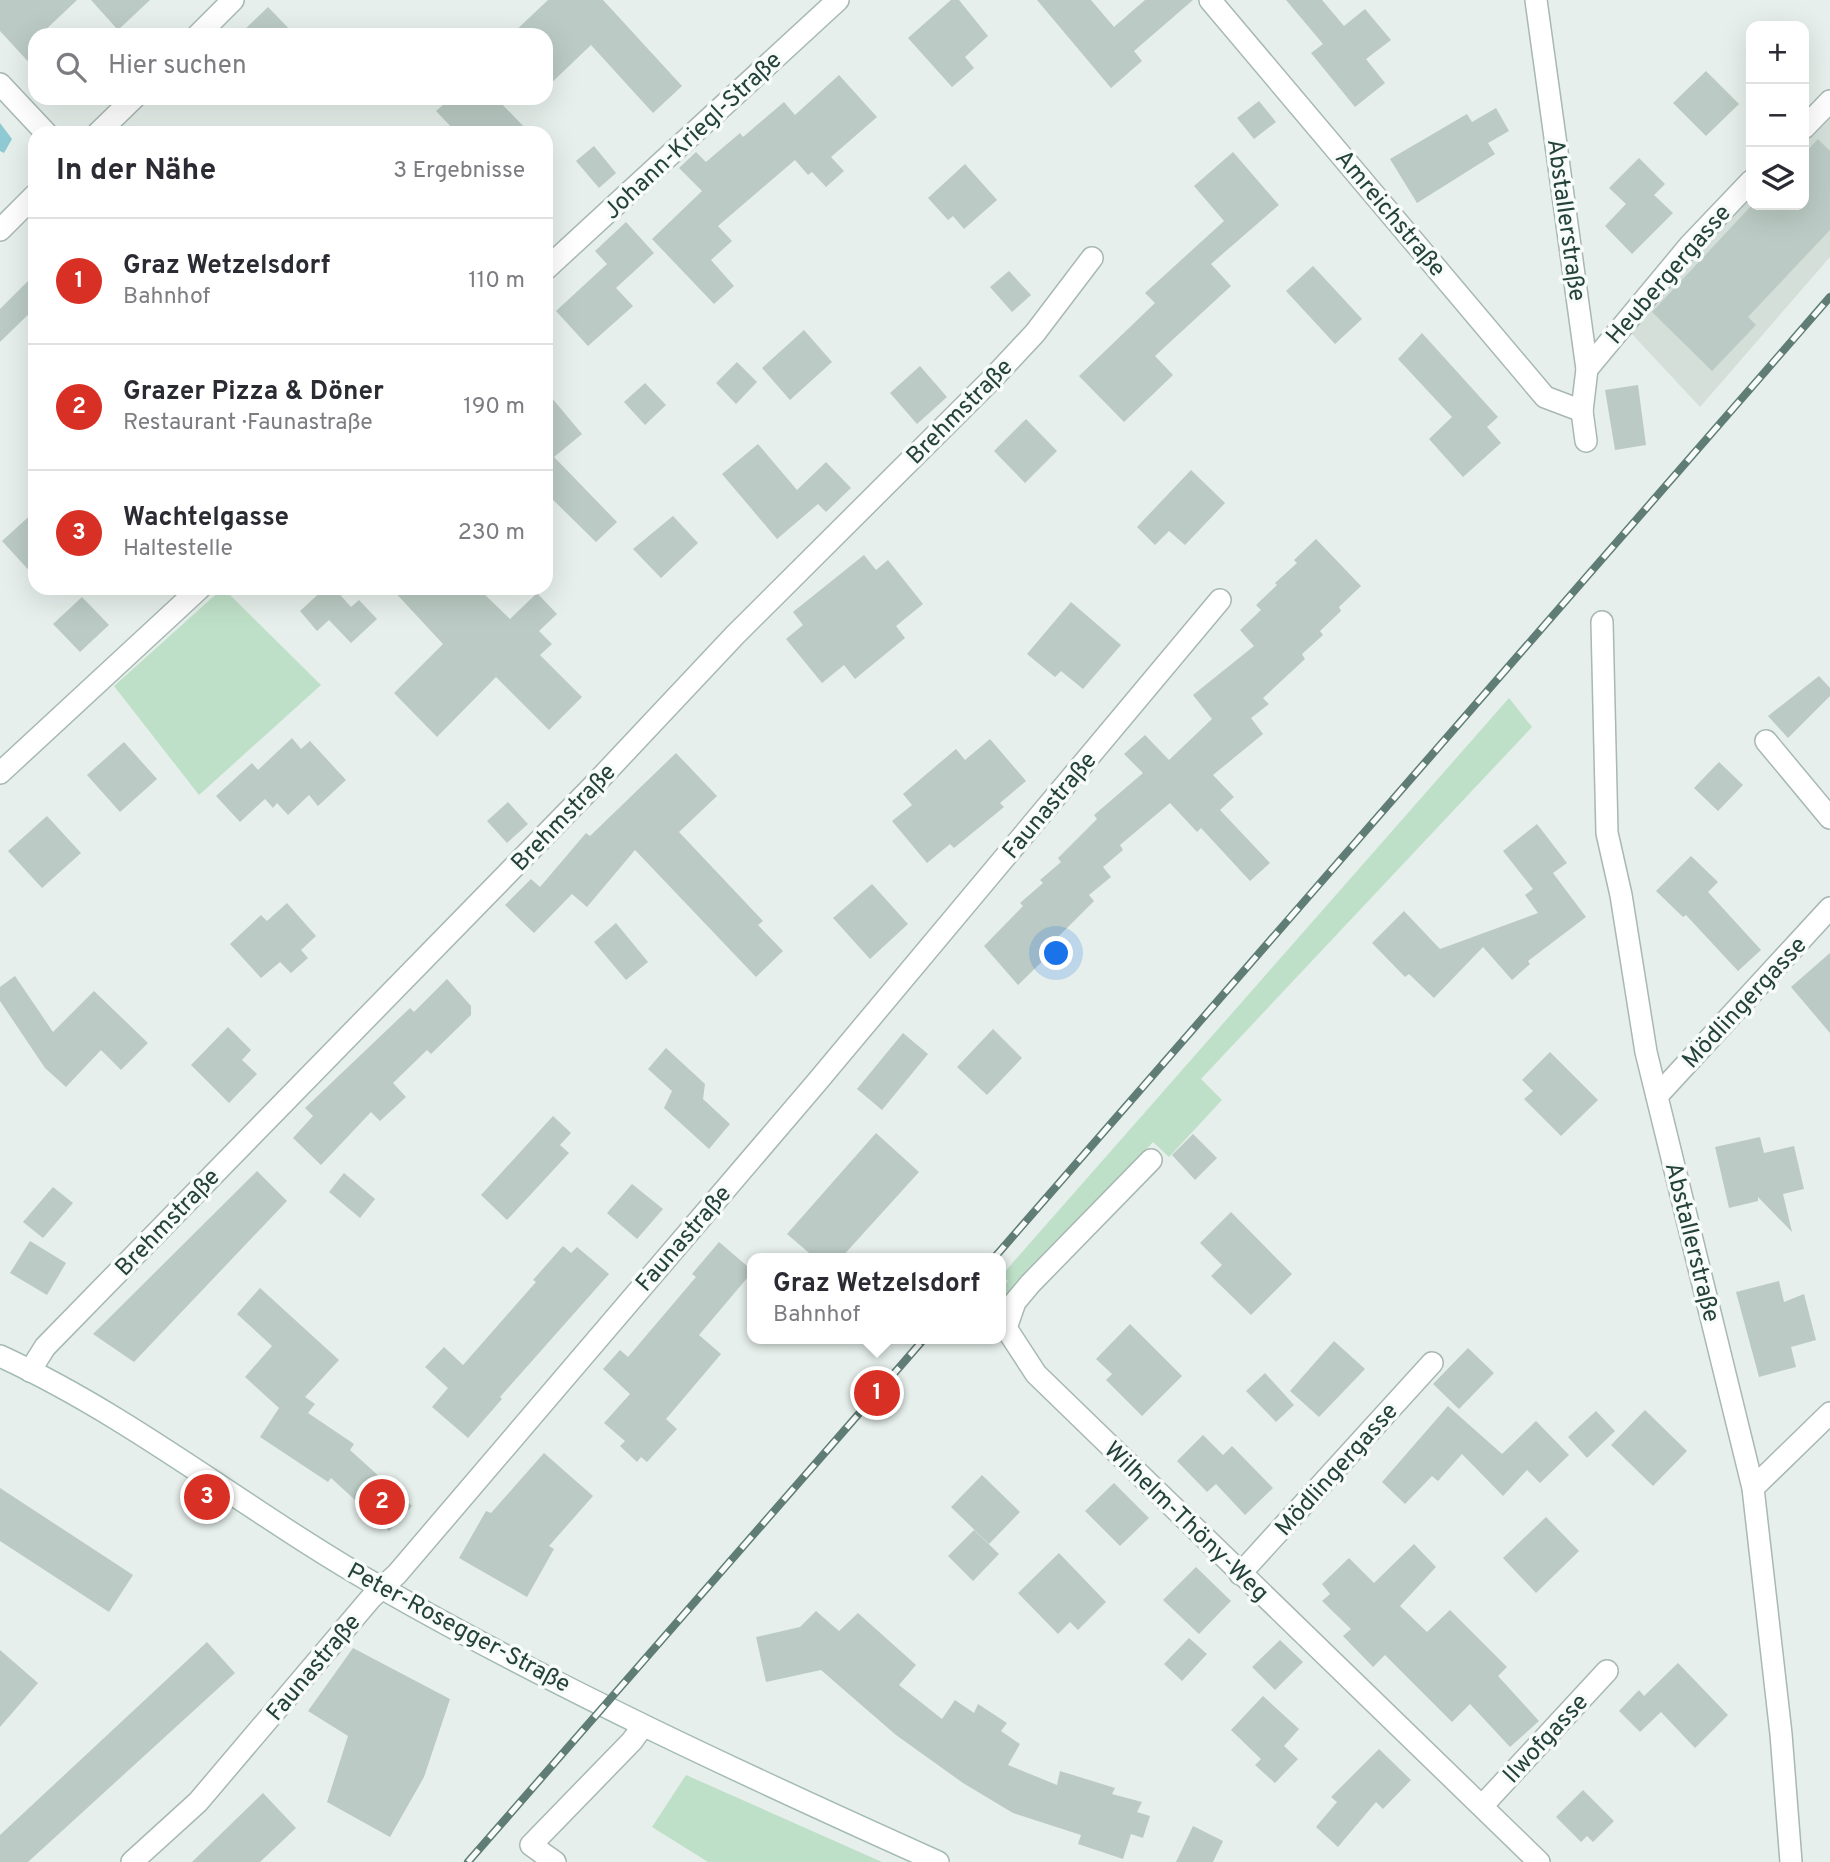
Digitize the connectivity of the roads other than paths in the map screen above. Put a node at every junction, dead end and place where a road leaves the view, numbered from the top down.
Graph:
1 (233, 0) edge
2 (838, 0) edge
3 (1210, 0) edge
4 (1536, 0) edge
5 (205, 28) edge
6 (0, 83) edge
7 (1830, 101) edge
8 (127, 105) edge
9 (1809, 123) edge
10 (40, 126) edge
11 (105, 126) edge
12 (1746, 186) edge
13 (28, 202) edge
14 (0, 230) edge
15 (1092, 258) dead end
16 (553, 264) edge
17 (1587, 369) junction
18 (1582, 411) junction
19 (1586, 441) dead end
20 (192, 595) edge
21 (1220, 600) dead end
22 (1602, 622) dead end
23 (1766, 741) dead end
24 (0, 773) edge
25 (1830, 818) edge
26 (1830, 908) edge
27 (1657, 1096) junction
28 (1151, 1160) dead end
29 (0, 1356) edge
30 (1432, 1363) dead end
31 (30, 1371) junction
32 (1830, 1413) edge
33 (1753, 1488) junction
34 (1240, 1574) junction
35 (381, 1588) junction
36 (1607, 1671) dead end
37 (643, 1726) junction
38 (1482, 1805) junction
39 (132, 1862) edge
40 (555, 1862) edge
41 (938, 1862) edge
42 (1539, 1862) edge
43 (1791, 1862) edge

1 - 5 street
2 - 16 street, Johann-Kriegl-Straße
3 - 18 street, Amreichstraße
4 - 17 street, Abstallerstraße
6 - 10 street
7 - 9 street
8 - 11 street
12 - 17 street, Heubergergasse
13 - 14 street
15 - 31 street, Brehmstraße
17 - 18 street, Abstallerstraße
18 - 19 street, Abstallerstraße
20 - 24 street
21 - 35 street, Faunastraße
22 - 27 street, Abstallerstraße
23 - 25 street
26 - 27 street, Mödlingergasse
27 - 33 street, Abstallerstraße
28 - 34 street, Wilhelm-Thöny-Weg
29 - 31 street, Peter-Rosegger-Straße
30 - 34 street, Mödlingergasse
31 - 35 street, Peter-Rosegger-Straße
32 - 33 street
33 - 43 street, Abstallerstraße
34 - 38 street, Wilhelm-Thöny-Weg
35 - 37 street, Peter-Rosegger-Straße
35 - 39 street, Faunastraße
36 - 38 street, Ilwofgasse
37 - 40 street
37 - 41 street, Peter-Rosegger-Straße
38 - 42 street, Wilhelm-Thöny-Weg

